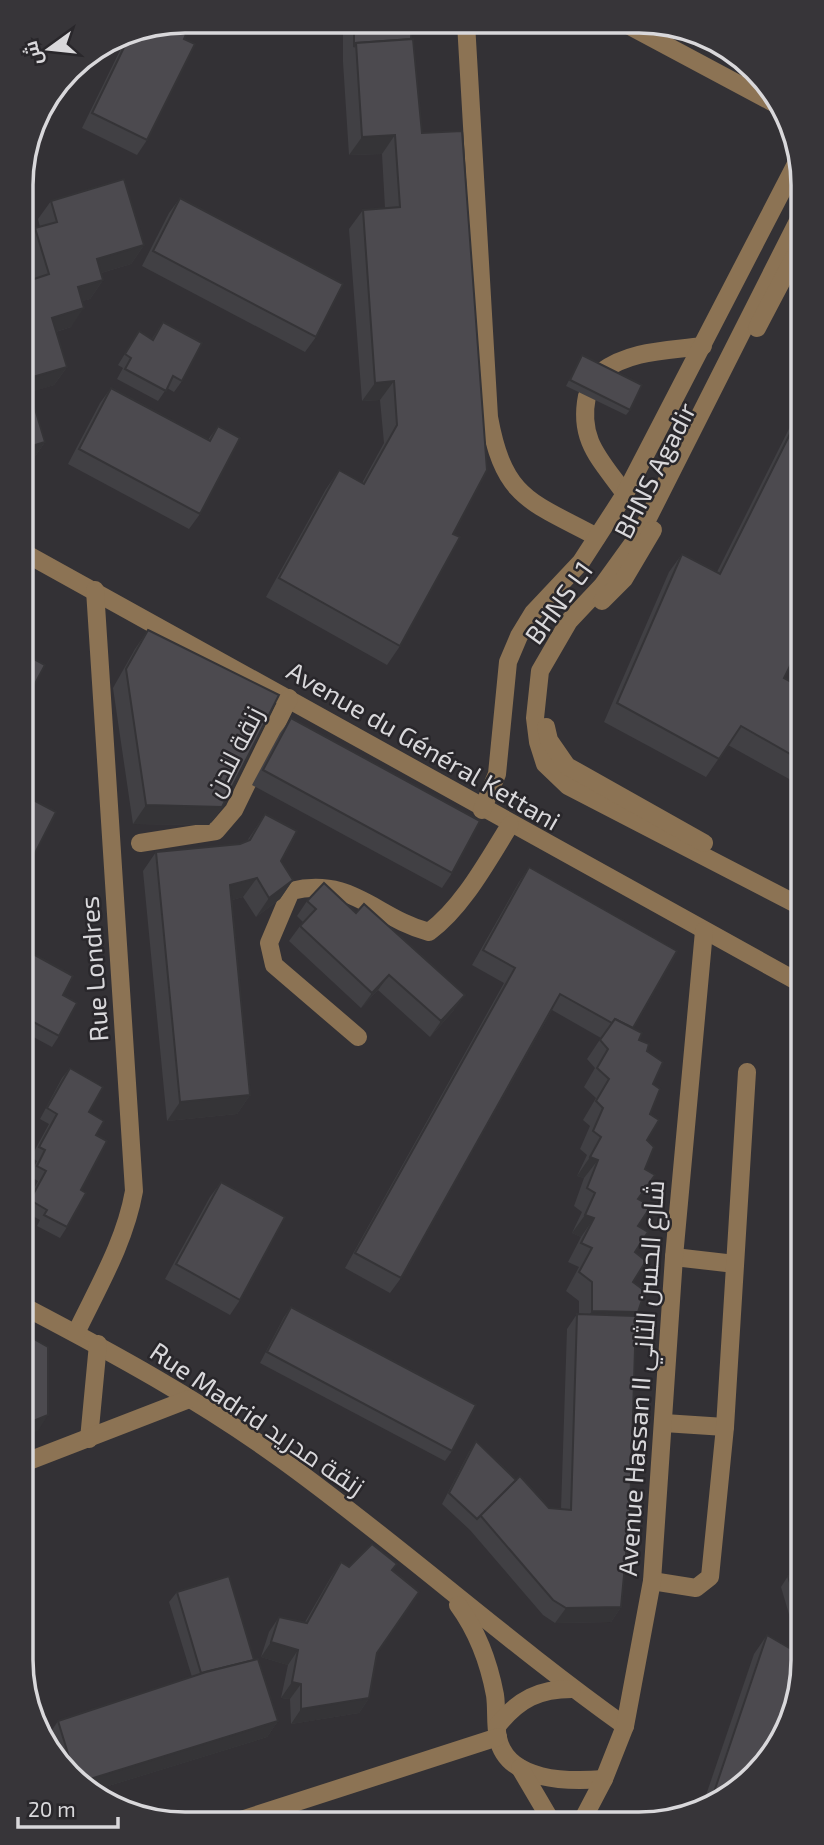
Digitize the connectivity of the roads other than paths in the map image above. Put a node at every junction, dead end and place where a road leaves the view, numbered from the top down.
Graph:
1 (467, 33) edge
2 (644, 33) edge
3 (761, 96) edge
4 (790, 176) edge
5 (791, 235) edge
6 (791, 264) edge
7 (703, 346) junction
8 (601, 372) edge
9 (587, 396) edge
10 (625, 494) junction
11 (597, 537) junction
12 (34, 558) edge
13 (95, 590) junction
14 (289, 698) junction
15 (482, 810) junction
16 (510, 825) junction
17 (140, 843) dead end
18 (791, 889) edge
19 (791, 900) edge
20 (704, 931) junction
21 (790, 979) edge
22 (358, 1037) dead end
23 (747, 1072) dead end
24 (674, 1257) junction
25 (735, 1264) junction
26 (33, 1311) edge
27 (76, 1333) junction
28 (98, 1344) junction
29 (189, 1399) junction
30 (664, 1423) junction
31 (725, 1427) junction
32 (89, 1439) junction
33 (33, 1459) edge
34 (652, 1581) junction
35 (448, 1591) junction
36 (572, 1689) junction
37 (625, 1726) junction
38 (498, 1731) junction
39 (520, 1768) junction
40 (604, 1779) junction
41 (264, 1812) edge
42 (546, 1812) edge
43 (587, 1812) edge

1 - 11 street
2 - 3 street
4 - 7 street
5 - 19 street, BHNS L1
6 - 18 street, BHNS Agadir
7 - 8 street
7 - 10 street
9 - 10 street
10 - 11 street
11 - 15 street
12 - 13 street, Avenue du Général Kettani
13 - 14 street, Avenue du Général Kettani
13 - 27 street, Rue Londres
14 - 15 street, Avenue du Général Kettani
14 - 17 street, زنقة لندن
15 - 16 street, Avenue du Général Kettani
16 - 20 street, Avenue du Général Kettani
16 - 22 street
20 - 21 street, Avenue du Général Kettani
20 - 24 street, Avenue Hassan II شارع الحسن الثاني
23 - 25 street
24 - 25 street
24 - 30 street, Avenue Hassan II شارع الحسن الثاني
25 - 31 street
26 - 27 street, Rue Madrid زنقة مدريد
27 - 28 street, Rue Madrid زنقة مدريد
28 - 29 street, Rue Madrid زنقة مدريد
28 - 32 street
29 - 32 street
29 - 35 street, Rue Madrid زنقة مدريد
30 - 31 street
30 - 34 street, Avenue Hassan II شارع الحسن الثاني
31 - 34 street
32 - 33 street
34 - 37 street, Avenue Hassan II شارع الحسن الثاني
35 - 36 street, Rue Madrid زنقة مدريد
35 - 38 street, Rue Madrid زنقة مدريد
36 - 37 street, Rue Madrid زنقة مدريد
36 - 38 street
37 - 40 street, Avenue Hassan II شارع الحسن الثاني
38 - 39 street, Rue Madrid زنقة مدريد
38 - 41 street
39 - 40 street
39 - 42 street, Rue Madrid زنقة مدريد
40 - 43 street, Avenue Hassan II شارع الحسن الثاني

